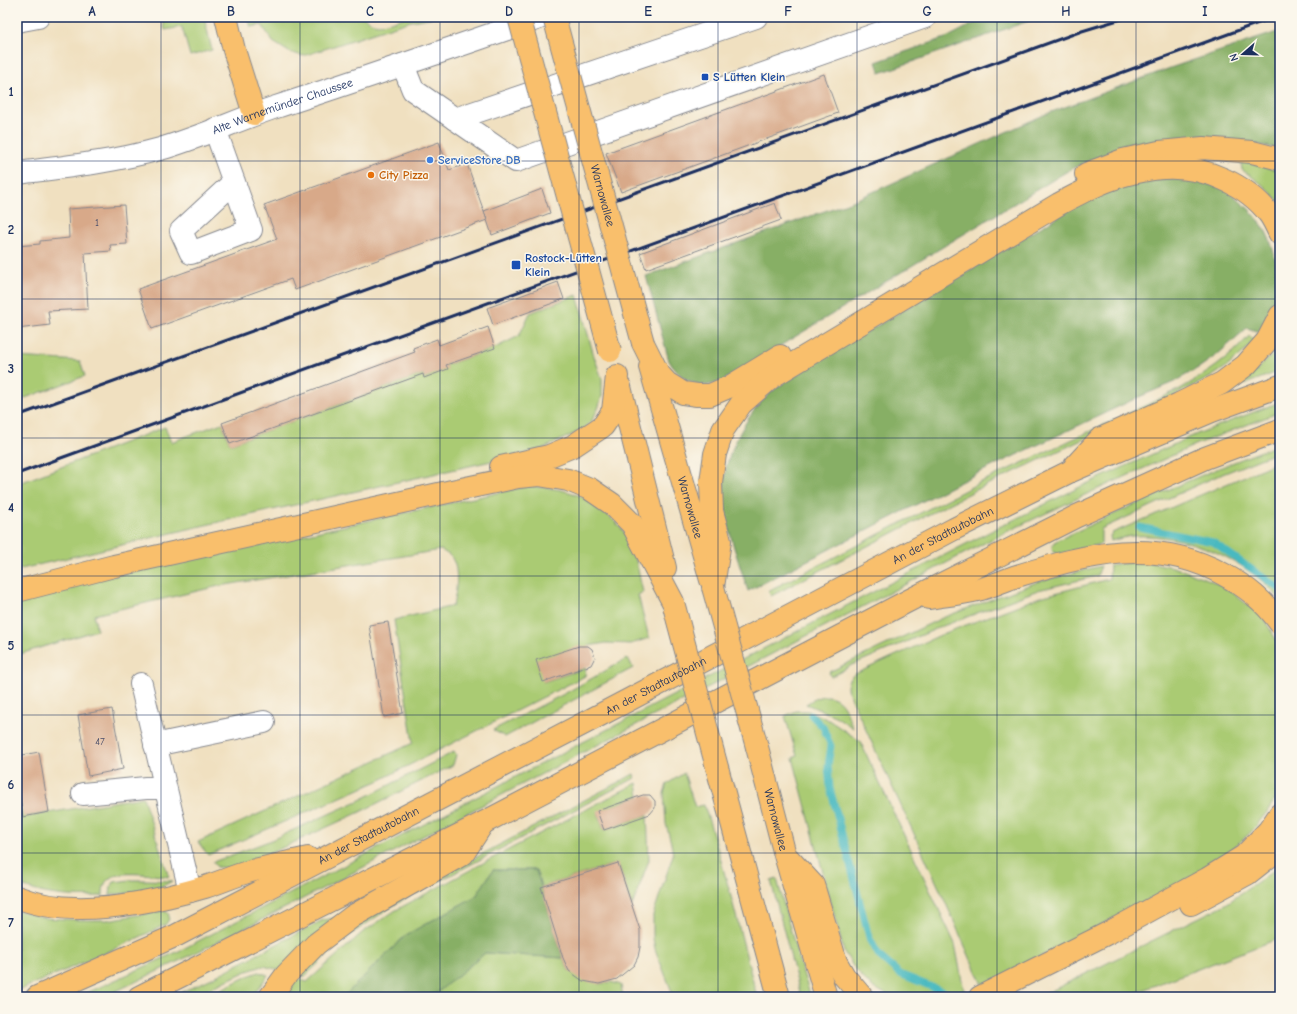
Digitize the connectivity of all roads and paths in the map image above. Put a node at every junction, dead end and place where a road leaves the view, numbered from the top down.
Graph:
1 (38, 17) edge
2 (226, 17) edge
3 (518, 17) edge
4 (542, 17) edge
5 (554, 17) edge
6 (756, 17) edge
7 (925, 17) edge
8 (17, 22) edge
9 (887, 23) edge
10 (404, 65) junction
11 (254, 114) junction
12 (455, 119) junction
13 (215, 129) junction
14 (1280, 159) edge
15 (17, 173) edge
16 (234, 182) dead end
17 (1280, 234) edge
18 (1280, 316) edge
19 (643, 342) junction
20 (618, 376) junction
21 (1280, 386) edge
22 (1280, 430) edge
23 (1069, 472) junction
24 (17, 577) edge
25 (713, 587) junction
26 (17, 591) edge
27 (908, 602) junction
28 (674, 604) junction
29 (1280, 623) edge
30 (141, 684) dead end
31 (264, 722) dead end
32 (155, 745) junction
33 (165, 788) junction
34 (83, 794) dead end
35 (1280, 814) edge
36 (483, 823) junction
37 (1280, 848) edge
38 (338, 851) junction
39 (785, 855) junction
40 (190, 891) junction
41 (17, 897) edge
42 (772, 971) junction
43 (37, 997) edge
44 (139, 997) edge
45 (270, 997) edge
46 (773, 997) edge
47 (779, 997) edge
48 (826, 997) edge
49 (862, 997) edge
50 (980, 997) edge
51 (1012, 997) edge

1 - 8 street
2 - 11 highway
3 - 20 highway, bridge
4 - 10 street, Alte Warnemünder Chaussee
5 - 19 highway, Warnowallee, bridge
6 - 12 street
7 - 9 street
9 - 12 street
10 - 11 street, Alte Warnemünder Chaussee
10 - 12 street
11 - 13 street, Alte Warnemünder Chaussee
13 - 15 street, Alte Warnemünder Chaussee
13 - 16 street
14 - 19 highway
17 - 25 highway
18 - 23 highway
19 - 25 highway, Warnowallee
20 - 24 highway
20 - 28 highway
21 - 23 highway, An der Stadtautobahn
22 - 27 highway
23 - 38 highway, An der Stadtautobahn
25 - 39 highway, Warnowallee, bridge
26 - 28 highway
27 - 29 highway
27 - 36 highway
28 - 42 highway, bridge
30 - 32 street
31 - 32 street
32 - 33 street
33 - 34 street
33 - 40 street
35 - 50 highway
36 - 44 highway
36 - 45 highway
37 - 51 highway
38 - 40 highway
38 - 43 highway, An der Stadtautobahn
39 - 48 highway, Warnowallee
39 - 49 highway
40 - 41 highway
42 - 46 highway
42 - 47 highway

